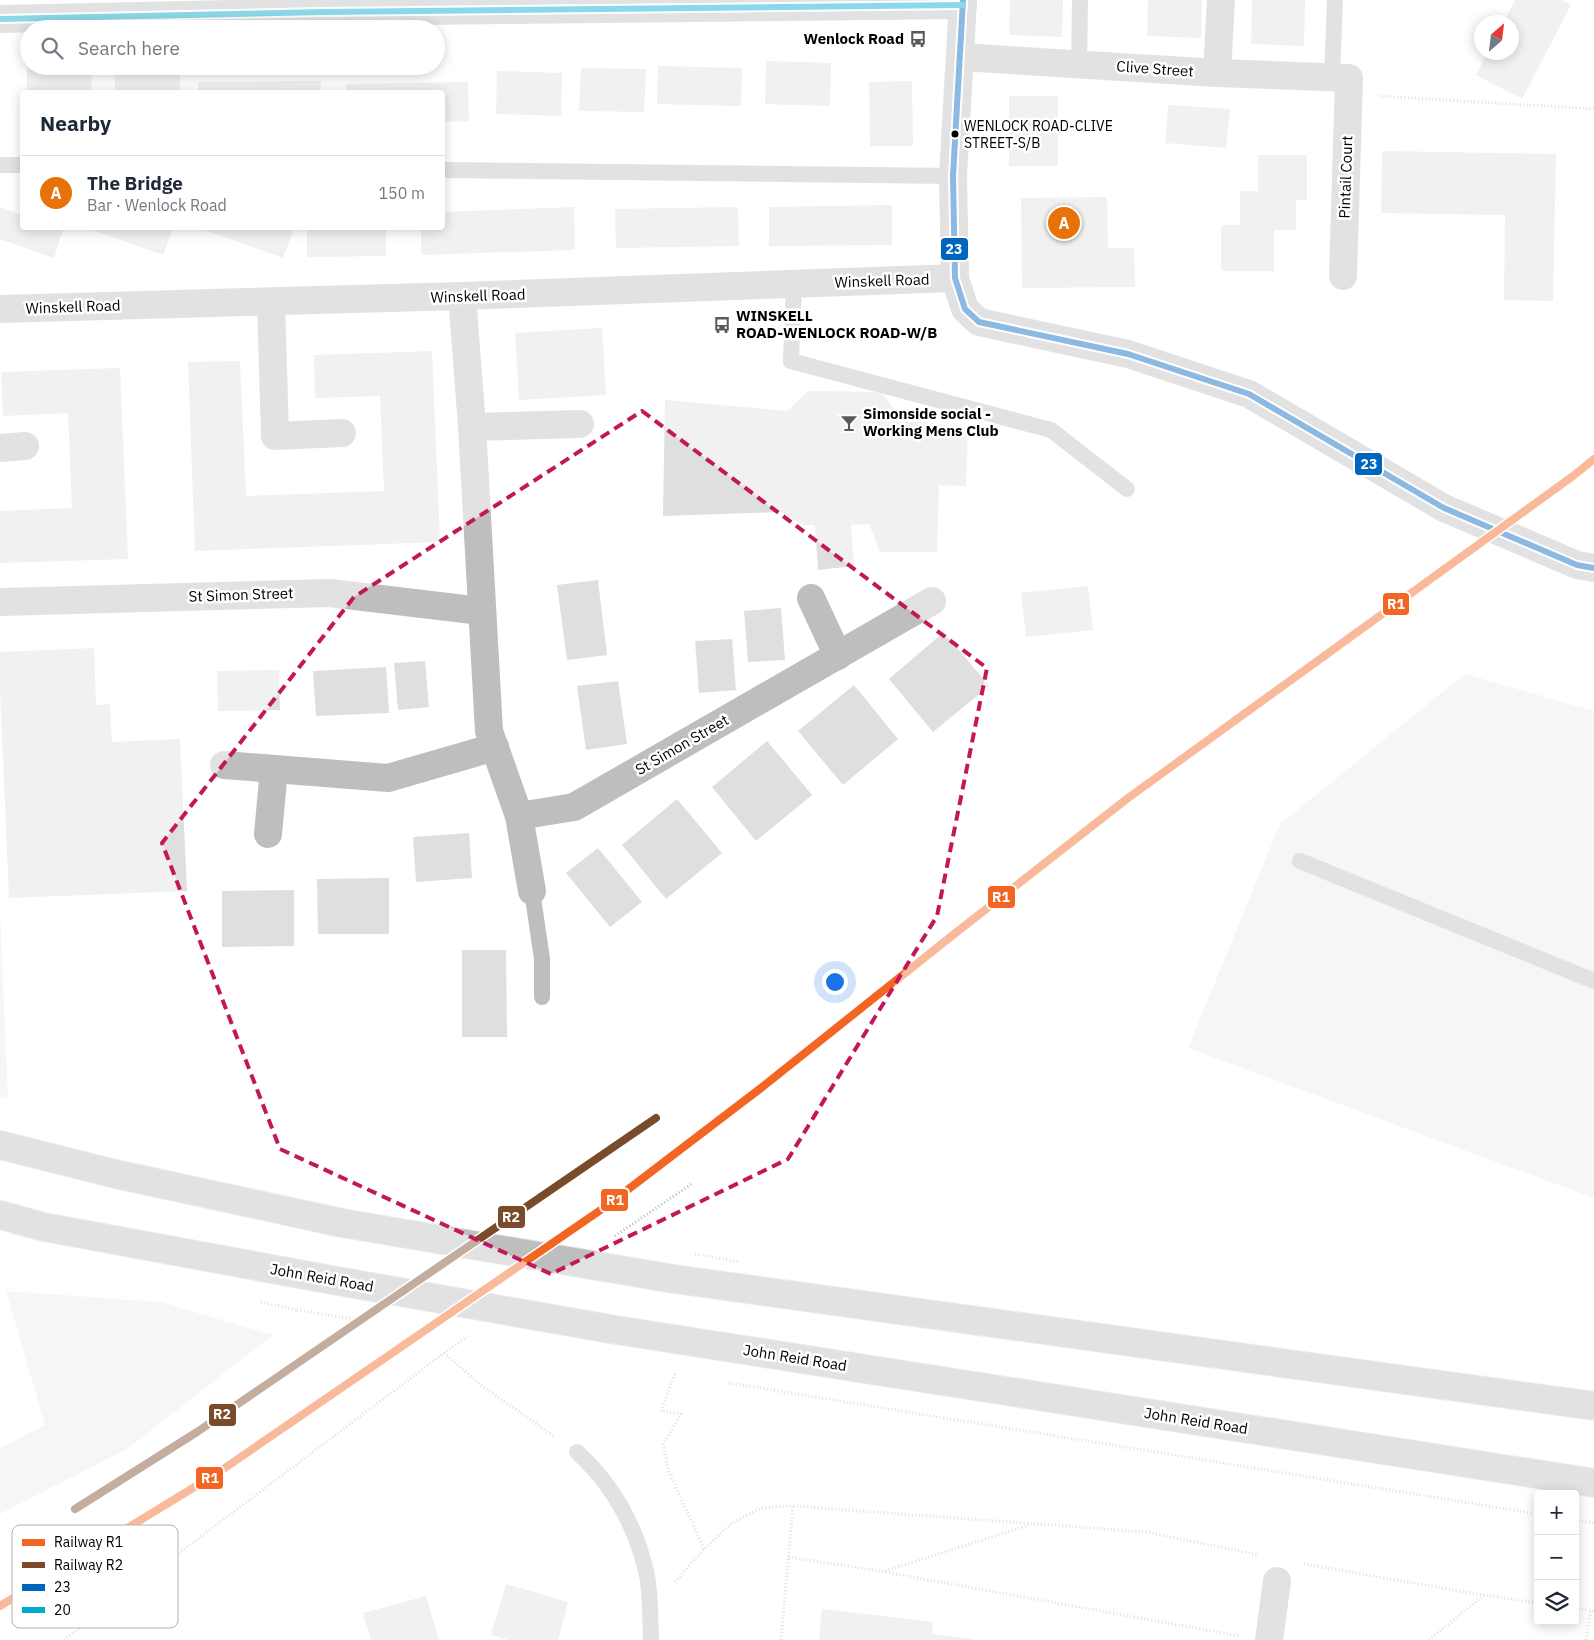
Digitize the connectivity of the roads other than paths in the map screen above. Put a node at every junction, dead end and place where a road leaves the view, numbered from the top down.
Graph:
1 (1080, 0) edge
2 (1221, 0) edge
3 (1335, 0) edge
4 (963, 2) edge
5 (322, 6) edge
6 (0, 19) edge
7 (961, 57) junction
8 (1079, 64) junction
9 (1217, 72) junction
10 (1343, 83) junction
11 (0, 165) edge
12 (20, 165) edge
13 (445, 170) edge
14 (953, 176) junction
15 (1344, 276) dead end
16 (955, 278) junction
17 (794, 284) junction
18 (462, 296) junction
19 (271, 302) junction
20 (0, 309) edge
21 (580, 424) dead end
22 (472, 427) junction
23 (342, 434) dead end
24 (1127, 488) dead end
25 (1585, 566) edge
26 (811, 598) dead end
27 (932, 601) dead end
28 (0, 602) edge
29 (482, 612) junction
30 (838, 656) junction
31 (495, 747) junction
32 (224, 765) dead end
33 (274, 769) junction
34 (519, 816) junction
35 (268, 834) dead end
36 (1300, 861) dead end
37 (532, 891) joint
38 (1594, 981) edge
39 (542, 997) dead end
40 (0, 1145) edge
41 (0, 1215) edge
42 (1594, 1406) edge
43 (578, 1452) road end
44 (1594, 1483) edge
45 (1278, 1570) road end
46 (1259, 1639) edge
47 (651, 1640) edge

1 - 8 lane
2 - 9 main road
3 - 10 lane
4 - 5 main road
4 - 7 main road
5 - 6 main road
7 - 8 main road, Clive Street
7 - 14 main road
8 - 9 main road, Clive Street
9 - 10 main road, Clive Street
10 - 15 main road, Pintail Court
11 - 12 lane
13 - 14 lane
14 - 16 main road
16 - 17 main road, Winskell Road
16 - 25 main road
17 - 18 main road, Winskell Road
17 - 24 lane
18 - 19 main road, Winskell Road
18 - 22 main road
19 - 20 main road, Winskell Road
19 - 23 main road
21 - 22 main road
22 - 29 main road
26 - 30 main road
27 - 30 main road, St Simon Street
28 - 29 main road, St Simon Street
29 - 31 main road
30 - 34 main road, St Simon Street
31 - 33 main road
31 - 34 main road
32 - 33 main road
33 - 35 main road
34 - 37 main road
36 - 38 lane
37 - 39 lane
40 - 42 main road, bridge
41 - 44 main road, John Reid Road, bridge
43 - 47 lane
45 - 46 main road

